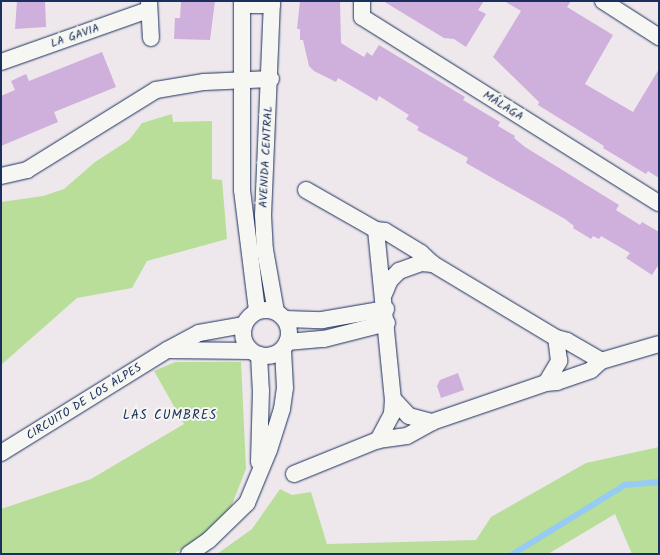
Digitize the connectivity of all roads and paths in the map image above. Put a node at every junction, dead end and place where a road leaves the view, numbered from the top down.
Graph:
1 (362, 1) edge
2 (603, 1) edge
3 (242, 3) edge
4 (272, 3) edge
5 (149, 5) edge
6 (659, 37) edge
7 (151, 38) dead end
8 (1, 62) edge
9 (271, 79) junction
10 (241, 80) junction
11 (1, 176) edge
12 (306, 190) dead end
13 (659, 203) edge
14 (263, 215) junction
15 (244, 217) junction
16 (376, 230) junction
17 (433, 264) junction
18 (386, 309) junction
19 (257, 311) junction
20 (281, 315) junction
21 (244, 325) junction
22 (556, 338) junction
23 (659, 344) edge
24 (285, 346) junction
25 (167, 350) junction
26 (255, 353) junction
27 (601, 361) junction
28 (546, 383) junction
29 (393, 399) junction
30 (432, 422) junction
31 (378, 440) junction
32 (1, 452) edge
33 (259, 469) junction
34 (294, 474) dead end
35 (189, 554) edge

1 - 13 street, MÁLAGA
2 - 6 street
3 - 4 street
3 - 10 street, AVENIDA CENTRAL
4 - 9 street, AVENIDA CENTRAL
5 - 7 street, LA GAVIA
5 - 8 street, LA GAVIA
9 - 10 street
9 - 14 street, AVENIDA CENTRAL
10 - 11 street
10 - 15 street, AVENIDA CENTRAL
12 - 16 street
14 - 15 street
14 - 20 street, AVENIDA CENTRAL
15 - 19 street, AVENIDA CENTRAL
16 - 17 street
16 - 18 street
17 - 18 street
17 - 22 street
18 - 20 street
18 - 24 street
18 - 29 street
19 - 20 street
19 - 21 street
20 - 24 street
21 - 25 street, CIRCUITO DE LOS ALPES
21 - 26 street
22 - 27 street
22 - 28 street
23 - 27 street
24 - 26 street
24 - 33 street
25 - 26 street
25 - 32 street, CIRCUITO DE LOS ALPES
26 - 33 street
27 - 28 street
28 - 30 street
29 - 30 street
29 - 31 street
30 - 31 street
31 - 34 street
33 - 35 street

